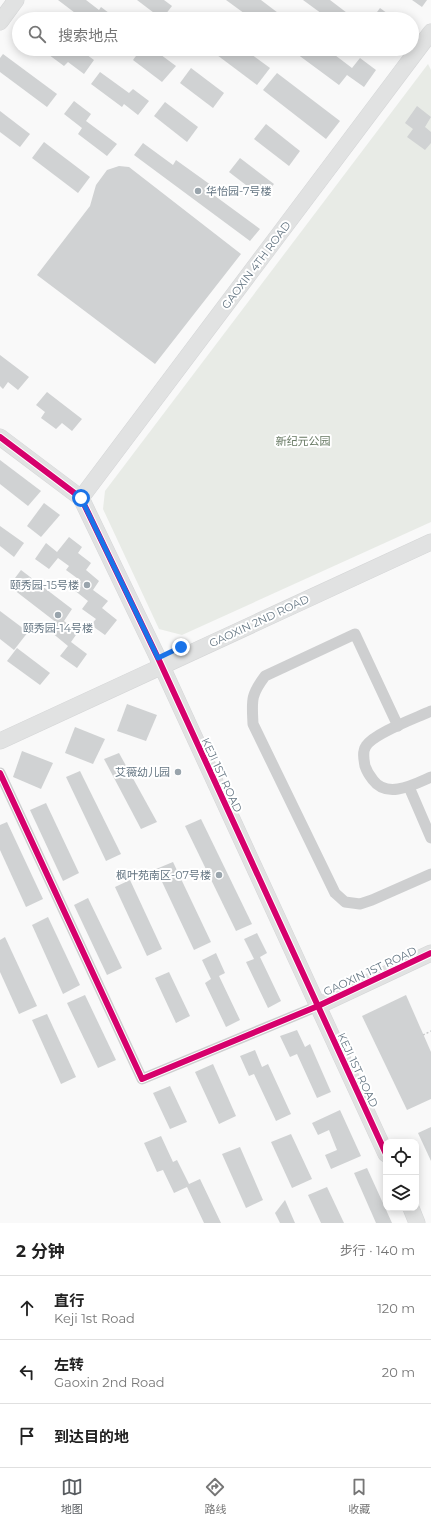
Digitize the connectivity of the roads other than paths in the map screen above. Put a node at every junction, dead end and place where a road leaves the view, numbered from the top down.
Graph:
1 (16, 0) edge
2 (0, 22) edge
3 (431, 32) edge
4 (419, 48) edge
5 (413, 56) edge
6 (0, 437) edge
7 (81, 498) junction
8 (431, 532) edge
9 (431, 542) edge
10 (159, 662) junction
11 (431, 711) edge
12 (398, 726) junction
13 (0, 731) edge
14 (0, 741) edge
15 (0, 773) edge
16 (431, 777) edge
17 (409, 787) junction
18 (431, 838) edge
19 (431, 874) edge
20 (431, 953) edge
21 (318, 1006) junction
22 (383, 1147) edge
23 (412, 1211) edge
24 (417, 1223) edge

1 - 2 street
3 - 4 street, GAOXIN 4TH ROAD
5 - 7 street, GAOXIN 4TH ROAD
6 - 7 street, KEJI 1ST ROAD
7 - 10 street, KEJI 1ST ROAD
8 - 10 street, GAOXIN 2ND ROAD
9 - 10 street, GAOXIN 2ND ROAD
10 - 13 street, GAOXIN 2ND ROAD
10 - 14 street, GAOXIN 2ND ROAD
10 - 21 street, KEJI 1ST ROAD
11 - 12 street
12 - 17 street
12 - 19 street
15 - 21 street
16 - 17 street
17 - 18 street
20 - 21 street, GAOXIN 1ST ROAD
21 - 22 street, KEJI 1ST ROAD
23 - 24 street

